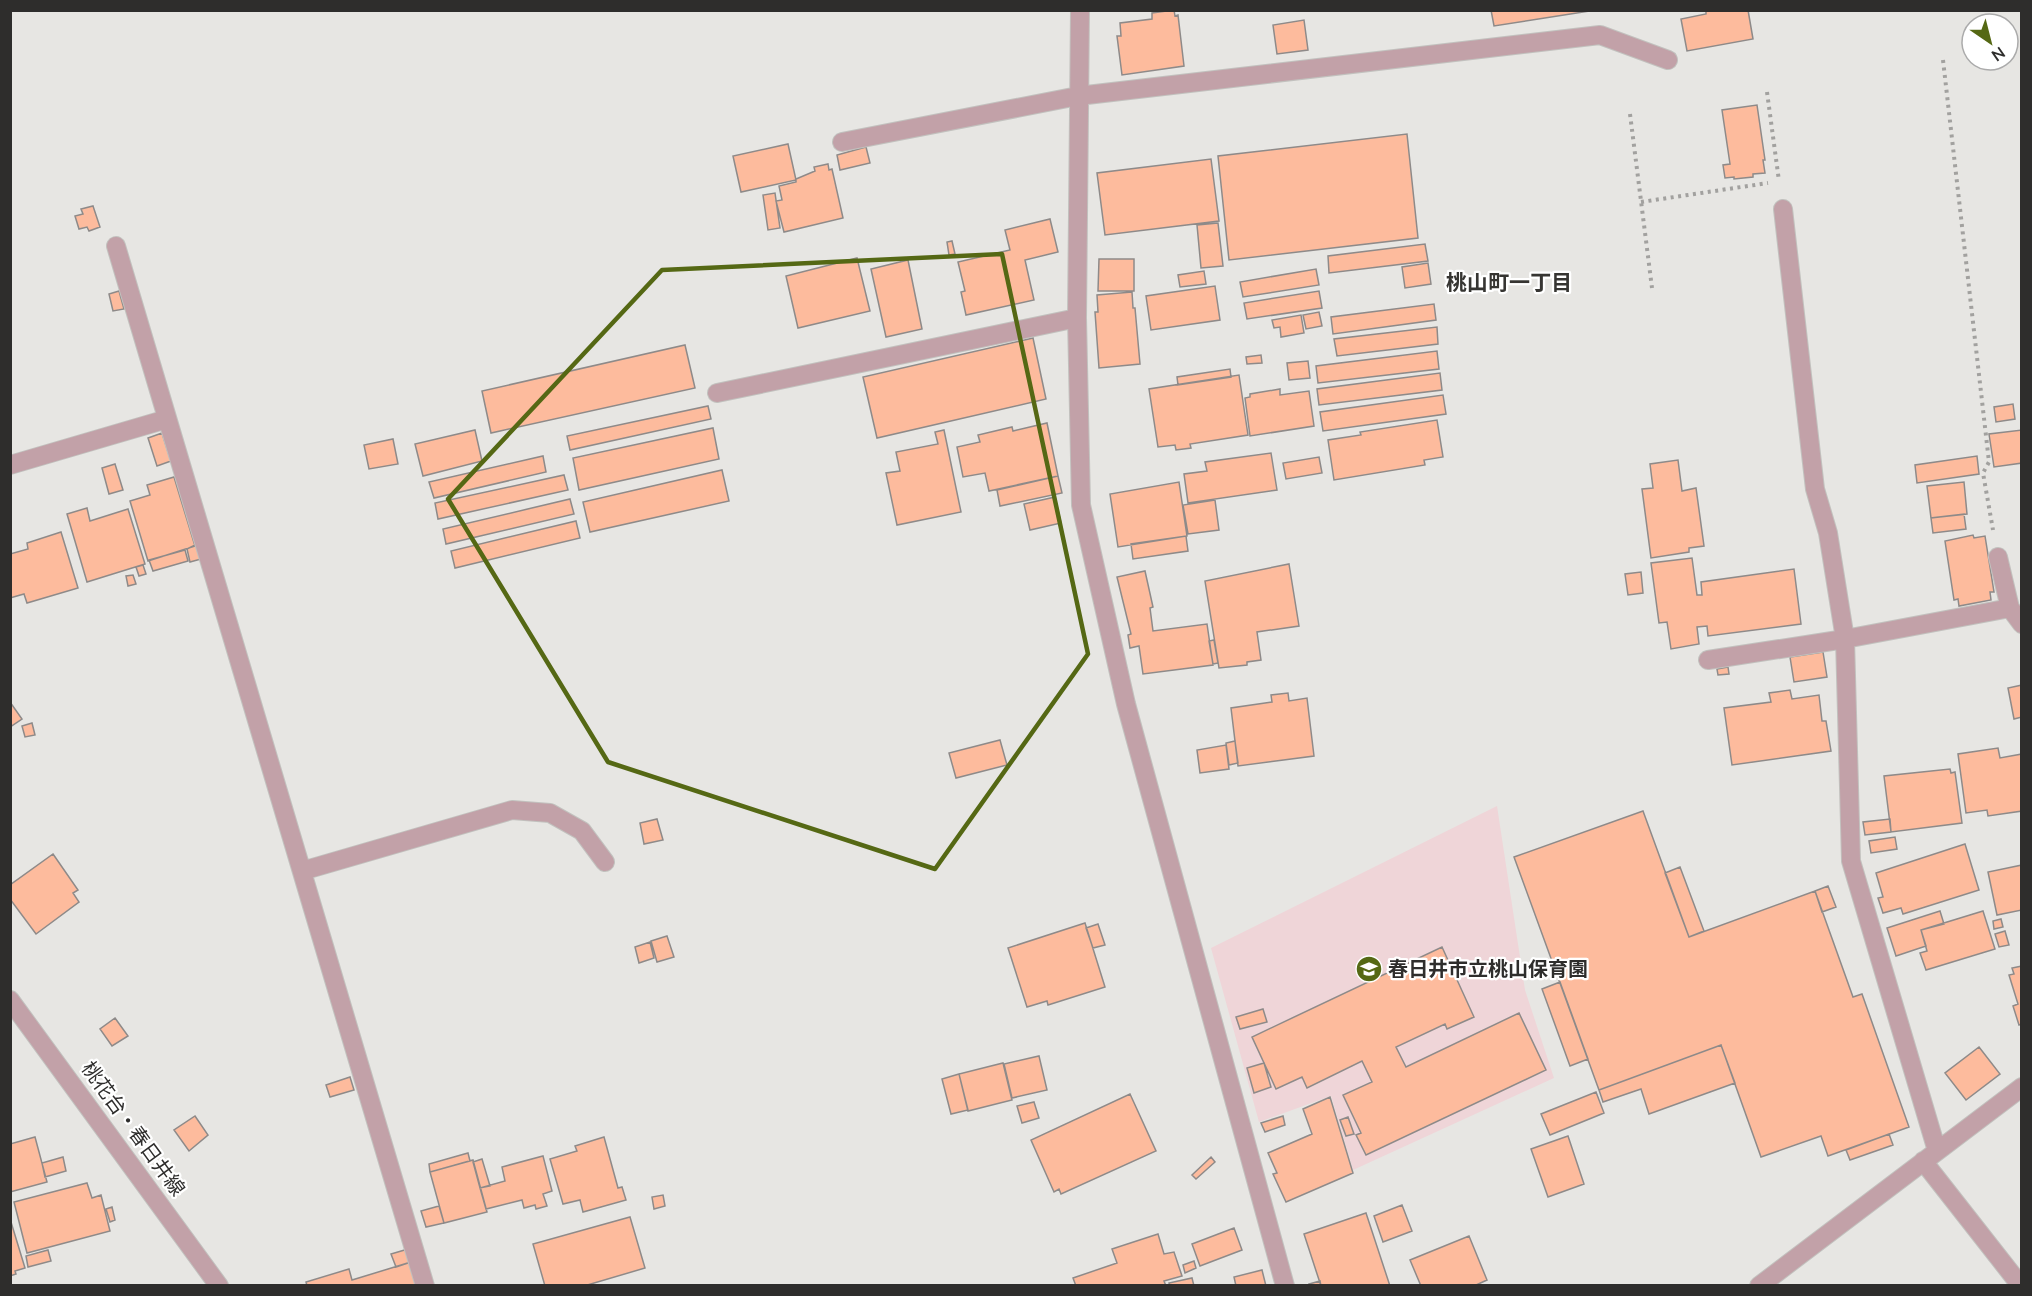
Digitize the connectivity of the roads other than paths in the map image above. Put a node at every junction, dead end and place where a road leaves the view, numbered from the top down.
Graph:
1 (1080, 10) edge
2 (1668, 60) dead end
3 (1078, 96) junction
4 (842, 142) dead end
5 (1783, 209) road end
6 (116, 246) dead end
7 (1077, 318) junction
8 (717, 393) dead end
9 (167, 419) junction
10 (10, 465) edge
11 (1998, 557) road end
12 (2010, 608) junction
13 (2022, 624) edge
14 (1845, 639) junction
15 (1708, 660) dead end
16 (605, 862) dead end
17 (302, 871) junction
18 (10, 1000) edge
19 (2022, 1087) edge
20 (1930, 1156) junction
21 (219, 1286) edge
22 (425, 1286) edge
23 (1285, 1286) edge
24 (1759, 1286) edge
25 (2021, 1286) edge

1 - 3 street
2 - 3 street
3 - 4 street
3 - 7 street
5 - 14 street
6 - 9 street
7 - 8 street
7 - 23 street
9 - 10 street
9 - 17 street
11 - 12 street
12 - 13 street
12 - 14 street
14 - 15 street
14 - 20 street
16 - 17 street
17 - 22 street
18 - 21 street, 桃花台・春日井線
19 - 20 street
20 - 24 street
20 - 25 street

